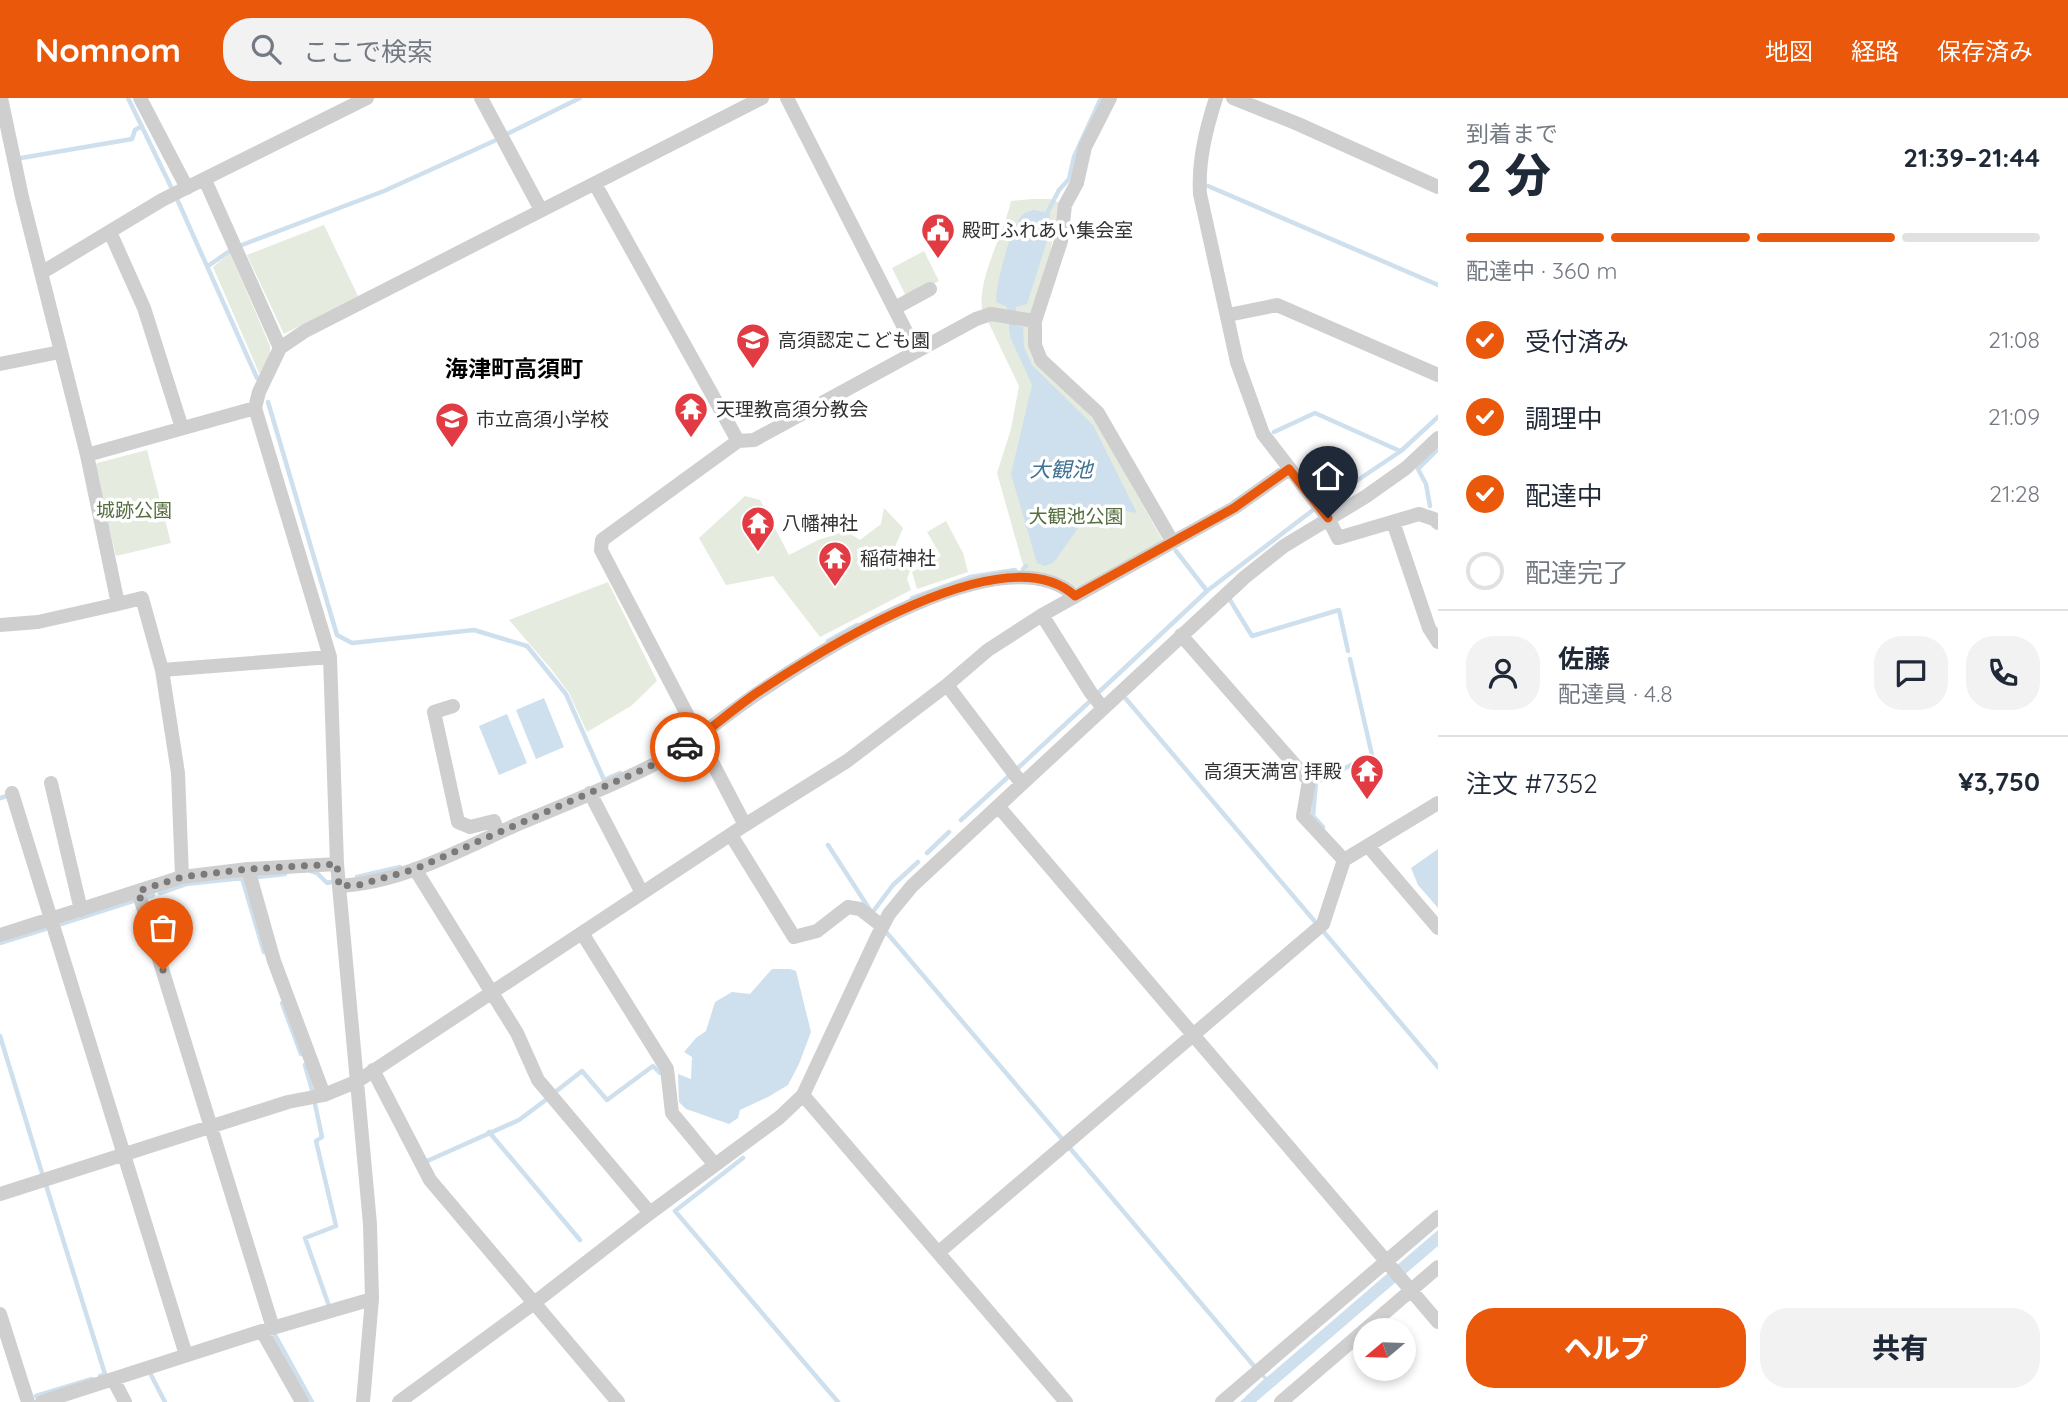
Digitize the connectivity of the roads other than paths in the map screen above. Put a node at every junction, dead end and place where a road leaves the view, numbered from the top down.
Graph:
1 (1, 98) edge
2 (140, 98) edge
3 (367, 98) edge
4 (481, 98) edge
5 (762, 98) edge
6 (787, 98) edge
7 (1110, 98) edge
8 (1216, 98) edge
9 (1233, 98) edge
10 (3, 124) edge
11 (205, 180) junction
12 (594, 184) junction
13 (1438, 187) edge
14 (187, 188) junction
15 (541, 210) junction
16 (110, 232) junction
17 (41, 273) junction
18 (930, 289) dead end
19 (895, 308) junction
20 (1228, 315) junction
21 (1035, 321) junction
22 (280, 348) junction
23 (916, 351) junction
24 (60, 352) junction
25 (0, 364) edge
26 (1438, 375) edge
27 (255, 408) junction
28 (182, 428) junction
29 (1438, 438) edge
30 (738, 441) junction
31 (87, 454) junction
32 (1289, 469) junction
33 (1328, 518) junction
34 (1393, 522) junction
35 (1438, 523) edge
36 (1172, 541) junction
37 (1075, 596) junction
38 (118, 604) junction
39 (1042, 615) junction
40 (0, 625) edge
41 (1181, 635) junction
42 (1438, 642) edge
43 (330, 657) junction
44 (162, 670) junction
45 (947, 685) junction
46 (453, 706) dead end
47 (1103, 708) junction
48 (699, 738) junction
49 (51, 783) dead end
50 (1022, 783) junction
51 (12, 793) dead end
52 (590, 793) junction
53 (1438, 803) edge
54 (998, 806) junction
55 (745, 825) junction
56 (498, 834) junction
57 (731, 835) junction
58 (1368, 846) junction
59 (1344, 860) junction
60 (337, 864) junction
61 (248, 869) junction
62 (415, 869) junction
63 (182, 877) junction
64 (339, 886) junction
65 (138, 891) junction
66 (642, 893) junction
67 (81, 909) junction
68 (51, 919) junction
69 (882, 926) junction
70 (1438, 928) edge
71 (582, 933) junction
72 (0, 935) edge
73 (493, 993) junction
74 (1193, 1034) junction
75 (373, 1070) junction
76 (358, 1081) junction
77 (324, 1095) junction
78 (803, 1095) junction
79 (211, 1127) junction
80 (124, 1154) junction
81 (715, 1165) junction
82 (0, 1194) edge
83 (650, 1213) junction
84 (1438, 1217) edge
85 (939, 1252) junction
86 (1438, 1267) edge
87 (1398, 1274) junction
88 (372, 1298) junction
89 (534, 1303) junction
90 (0, 1314) edge
91 (1438, 1322) edge
92 (268, 1329) junction
93 (186, 1355) junction
94 (113, 1379) junction
95 (28, 1402) edge
96 (41, 1402) edge
97 (125, 1402) edge
98 (302, 1402) edge
99 (363, 1402) edge
100 (399, 1402) edge
101 (618, 1402) edge
102 (1066, 1402) edge
103 (1222, 1402) edge
104 (1281, 1402) edge

1 - 10 street
2 - 14 street
3 - 11 street
4 - 15 street
5 - 12 street
6 - 19 street
7 - 21 street
8 - 20 street
9 - 13 street
10 - 17 street
11 - 14 street
11 - 22 street
12 - 15 street
12 - 30 street
14 - 16 street
15 - 22 street
16 - 17 street
16 - 28 street
17 - 24 street
18 - 19 street
19 - 23 street
20 - 26 street
20 - 32 street
21 - 23 street
21 - 36 street
22 - 27 street
23 - 30 street
24 - 25 street
24 - 31 street
27 - 28 street
27 - 43 street
28 - 31 street
29 - 33 street
30 - 48 street
31 - 38 street
32 - 33 street
32 - 36 street
33 - 34 street
33 - 41 street
34 - 35 street
34 - 42 street
36 - 37 street
37 - 39 street
37 - 48 street
38 - 40 street
38 - 44 street
39 - 45 street
39 - 47 street
41 - 47 street
41 - 59 street
43 - 44 street
43 - 60 street
44 - 63 street
45 - 50 street
45 - 55 street
46 - 56 street
47 - 50 street
48 - 52 street
48 - 55 street
49 - 67 street
50 - 54 street
51 - 68 street
52 - 56 street
52 - 66 street
53 - 58 street
54 - 69 street
54 - 74 street
55 - 57 street
56 - 62 street
57 - 66 street
57 - 69 street
58 - 59 street
58 - 70 street
59 - 74 street
60 - 61 street
60 - 64 street
61 - 63 street
61 - 77 street
62 - 64 street
62 - 73 street
63 - 65 street
64 - 76 street
65 - 67 street
65 - 79 street
66 - 71 street
67 - 68 street
68 - 72 street
68 - 80 street
69 - 78 street
71 - 73 street
71 - 81 street
73 - 75 street
73 - 83 street
74 - 85 street
74 - 87 street
75 - 76 street
75 - 89 street
76 - 77 street
76 - 88 street
77 - 79 street
78 - 81 street
78 - 85 street
79 - 80 street
79 - 92 street
80 - 82 street
80 - 93 street
81 - 83 street
83 - 89 street
84 - 87 street
85 - 102 street
86 - 87 street
87 - 91 street
87 - 103 street
87 - 104 street
88 - 92 street
88 - 99 street
89 - 100 street
89 - 101 street
90 - 95 street
92 - 93 street
92 - 98 street
93 - 94 street
94 - 96 street
94 - 97 street

